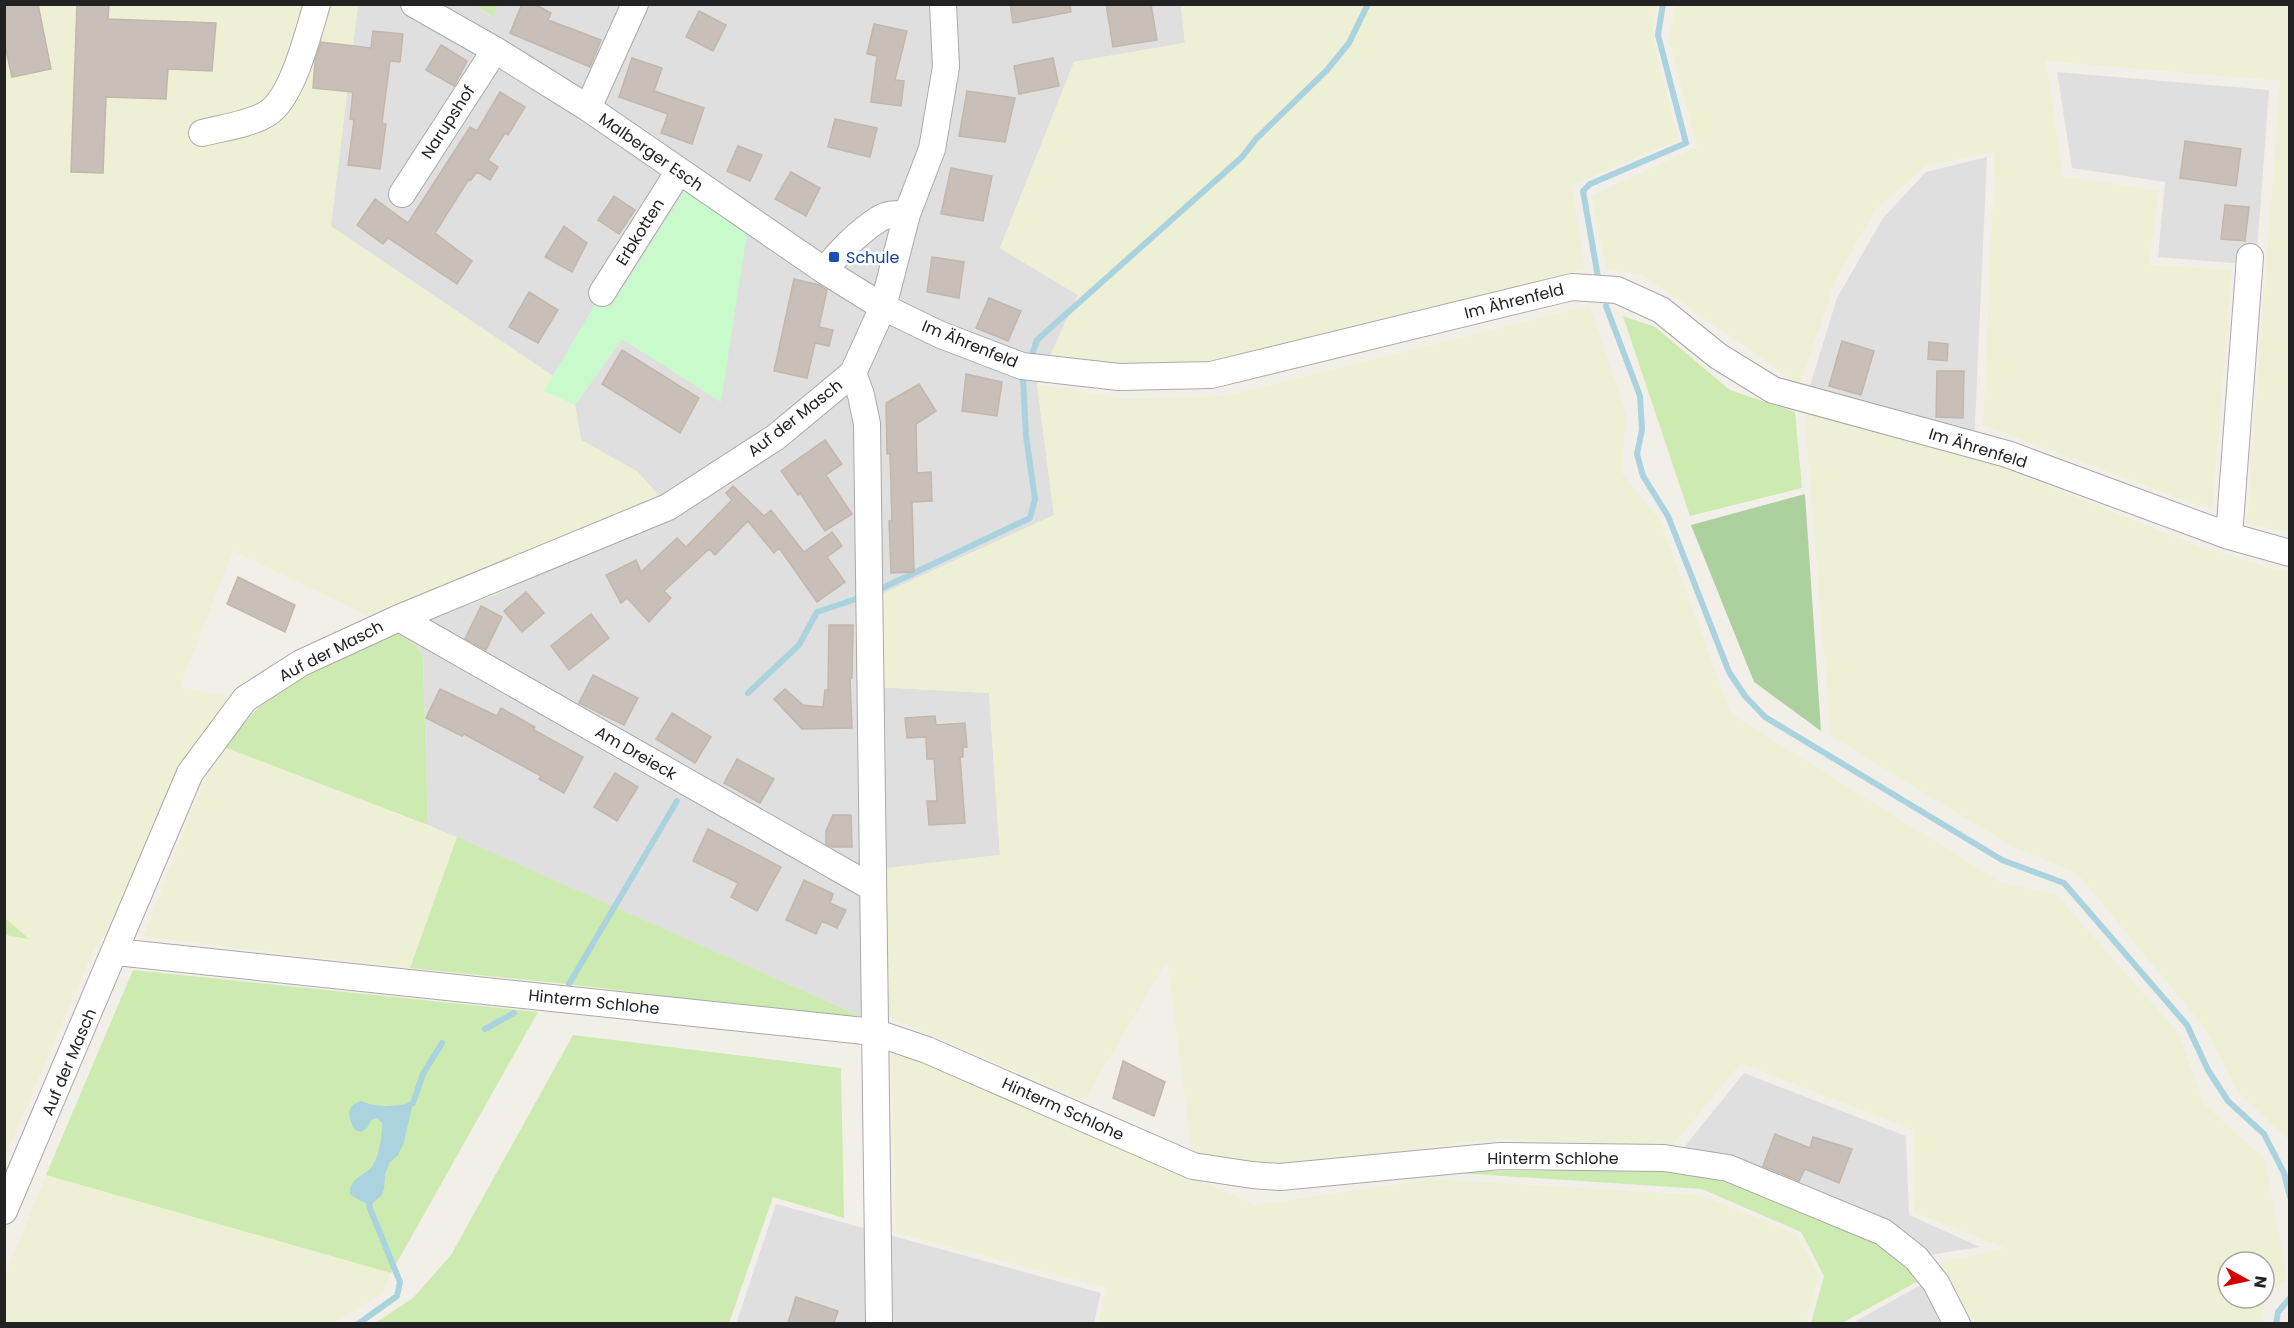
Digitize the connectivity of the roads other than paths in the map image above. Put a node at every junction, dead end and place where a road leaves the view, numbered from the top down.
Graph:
1 (317, 4) edge
2 (414, 4) edge
3 (634, 4) edge
4 (943, 4) edge
5 (495, 50) junction
6 (588, 108) junction
7 (202, 133) dead end
8 (679, 171) junction
9 (402, 194) dead end
10 (907, 214) junction
11 (2250, 257) dead end
12 (825, 271) junction
13 (602, 293) dead end
14 (883, 308) junction
15 (853, 373) junction
16 (2229, 536) junction
17 (2289, 553) edge
18 (399, 618) junction
19 (873, 888) junction
20 (116, 952) junction
21 (874, 1032) junction
22 (4, 1211) edge
23 (879, 1323) edge
24 (1957, 1323) edge

1 - 7 street
2 - 5 street, Malberger Esch
3 - 6 street
4 - 10 street
5 - 6 street, Malberger Esch
5 - 9 street, Narupshof
6 - 8 street, Malberger Esch
8 - 12 street, Malberger Esch
8 - 13 street, Erbkotten
10 - 12 street
10 - 14 street
11 - 16 street
12 - 14 street, Malberger Esch
14 - 15 street
14 - 16 street, Im Ährenfeld
15 - 18 street, Auf der Masch
15 - 19 street
16 - 17 street, Im Ährenfeld
18 - 19 street, Am Dreieck
18 - 20 street, Auf der Masch
19 - 21 street
20 - 21 street, Hinterm Schlohe
20 - 22 street, Auf der Masch
21 - 23 street
21 - 24 street, Hinterm Schlohe

